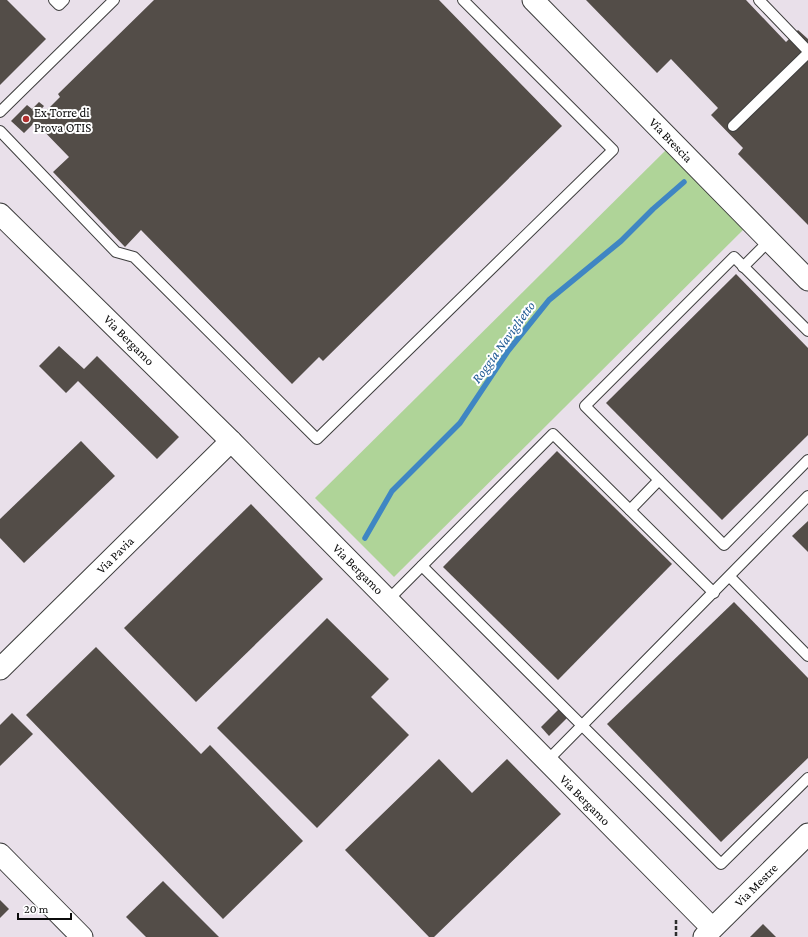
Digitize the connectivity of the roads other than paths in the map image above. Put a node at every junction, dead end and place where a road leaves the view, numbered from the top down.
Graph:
1 (54, 0) edge
2 (64, 0) edge
3 (114, 0) edge
4 (463, 0) edge
5 (533, 0) edge
6 (759, 0) edge
7 (808, 52) edge
8 (0, 112) edge
9 (733, 126) dead end
10 (0, 131) edge
11 (0, 214) edge
12 (769, 241) junction
13 (743, 267) junction
14 (808, 280) edge
15 (808, 331) edge
16 (230, 441) junction
17 (808, 460) edge
18 (659, 480) junction
19 (808, 496) edge
20 (630, 510) junction
21 (422, 566) junction
22 (730, 577) junction
23 (714, 592) junction
24 (388, 600) junction
25 (808, 656) edge
26 (0, 669) edge
27 (583, 725) junction
28 (547, 761) junction
29 (808, 778) edge
30 (808, 834) edge
31 (0, 854) edge
32 (708, 933) edge
33 (82, 937) edge

1 - 2 lane
3 - 8 lane
4 - 10 lane
5 - 12 street, Via Brescia
6 - 7 lane
7 - 9 lane
11 - 16 street, Via Bergamo
12 - 13 lane
12 - 14 street, Via Brescia
13 - 15 lane
13 - 18 lane
16 - 24 street, Via Bergamo
16 - 26 street, Via Pavia
17 - 18 lane
18 - 20 lane
19 - 22 lane
20 - 21 lane
20 - 23 lane
21 - 24 lane
21 - 27 lane
22 - 23 lane
22 - 25 lane
23 - 27 lane
24 - 28 street, Via Bergamo
27 - 28 lane
27 - 29 lane
28 - 32 street, Via Bergamo
30 - 32 street, Via Mestre
31 - 33 street

